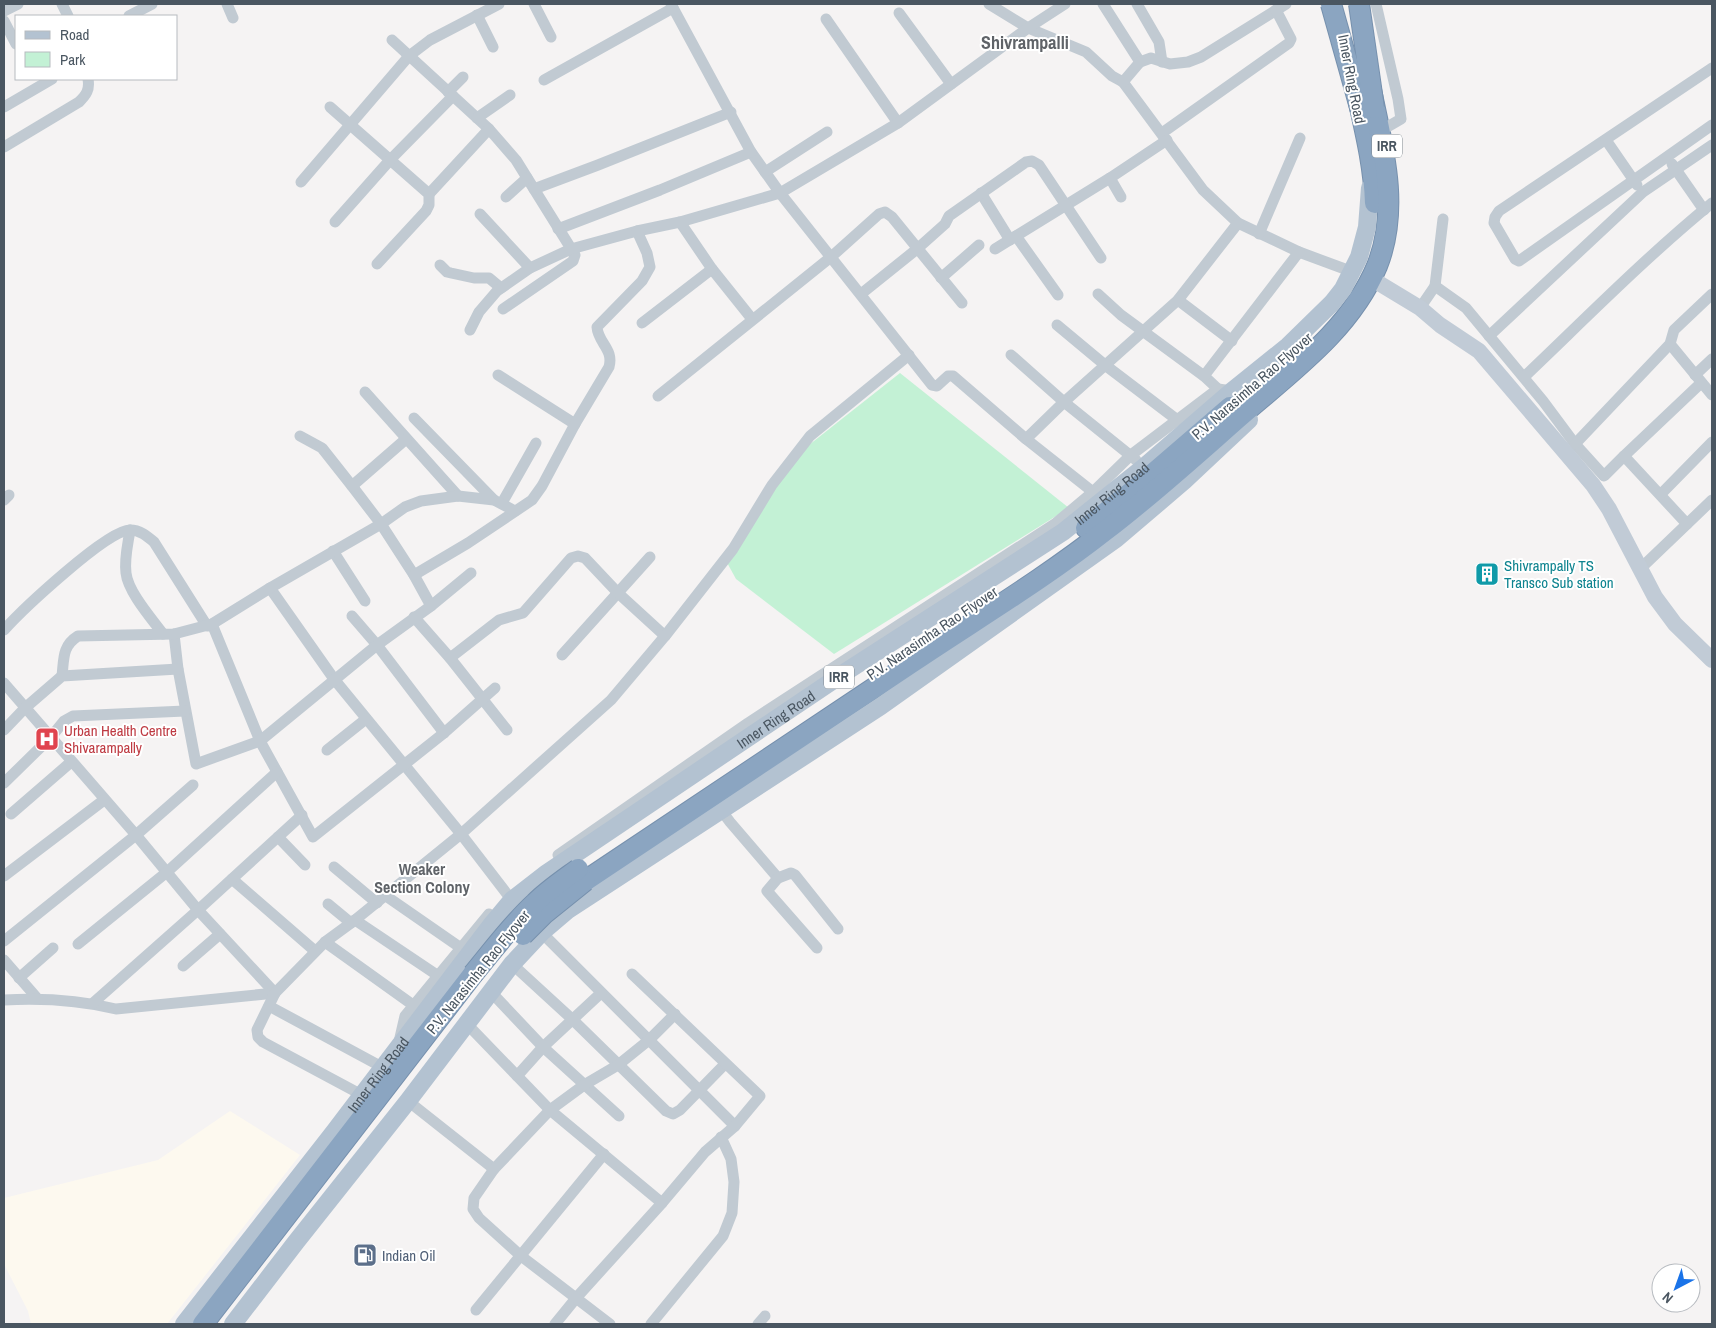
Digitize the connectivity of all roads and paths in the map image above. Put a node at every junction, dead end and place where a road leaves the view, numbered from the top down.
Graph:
1 (18, 4) edge
2 (152, 4) edge
3 (227, 4) edge
4 (500, 4) edge
5 (534, 4) edge
6 (989, 4) edge
7 (1065, 4) edge
8 (1102, 4) edge
9 (1137, 4) edge
10 (1286, 4) edge
11 (1331, 4) edge
12 (1338, 4) edge
13 (1356, 4) edge
14 (1376, 4) edge
15 (672, 6) edge
16 (1276, 10) junction
17 (4, 11) edge
18 (899, 13) dead end
19 (131, 15) edge
20 (477, 15) junction
21 (233, 18) dead end
22 (826, 20) dead end
23 (4, 21) edge
24 (1028, 28) junction
25 (552, 36) dead end
26 (392, 40) dead end
27 (15, 42) edge
28 (493, 47) dead end
29 (409, 56) junction
30 (1140, 62) junction
31 (1162, 62) junction
32 (1712, 68) edge
33 (463, 77) dead end
34 (50, 80) edge
35 (88, 80) edge
36 (544, 80) dead end
37 (1123, 82) junction
38 (951, 84) junction
39 (450, 94) junction
40 (510, 95) dead end
41 (4, 107) edge
42 (330, 107) dead end
43 (1368, 109) junction
44 (731, 112) junction
45 (477, 118) junction
46 (898, 122) junction
47 (350, 125) junction
48 (1712, 125) edge
49 (489, 129) junction
50 (1382, 130) junction
51 (827, 132) dead end
52 (1165, 137) junction
53 (1300, 138) dead end
54 (1606, 140) junction
55 (1712, 145) edge
56 (4, 147) edge
57 (751, 152) junction
58 (1667, 156) junction
59 (390, 160) junction
60 (1676, 169) junction
61 (765, 172) junction
62 (527, 178) junction
63 (1110, 178) junction
64 (1632, 180) junction
65 (301, 182) dead end
66 (1527, 182) dead end
67 (534, 189) junction
68 (1642, 192) junction
69 (780, 193) junction
70 (981, 193) junction
71 (429, 194) junction
72 (506, 197) dead end
73 (1120, 197) dead end
74 (1066, 205) junction
75 (1708, 206) edge
76 (1499, 211) junction
77 (480, 214) dead end
78 (1444, 219) dead end
79 (335, 222) dead end
80 (680, 222) junction
81 (1238, 223) junction
82 (558, 228) junction
83 (637, 231) junction
84 (1259, 234) junction
85 (1013, 238) junction
86 (979, 245) dead end
87 (571, 249) junction
88 (917, 249) junction
89 (995, 249) dead end
90 (1299, 252) junction
91 (832, 257) junction
92 (1100, 258) dead end
93 (377, 264) dead end
94 (440, 265) dead end
95 (530, 268) junction
96 (712, 269) junction
97 (1353, 272) junction
98 (941, 278) junction
99 (1375, 285) junction
100 (1435, 286) junction
101 (501, 288) junction
102 (861, 294) junction
103 (1098, 294) dead end
104 (1712, 294) edge
105 (1058, 295) dead end
106 (1178, 300) junction
107 (962, 303) dead end
108 (1420, 308) junction
109 (504, 309) dead end
110 (752, 319) junction
111 (642, 323) dead end
112 (1440, 325) junction
113 (1056, 326) dead end
114 (470, 330) dead end
115 (1142, 332) junction
116 (1489, 336) junction
117 (1232, 341) junction
118 (1670, 344) junction
119 (909, 355) junction
120 (1011, 355) dead end
121 (1712, 359) edge
122 (1105, 365) junction
123 (498, 375) dead end
124 (1204, 376) junction
125 (1524, 377) junction
126 (1698, 379) junction
127 (1225, 390) junction
128 (365, 392) dead end
129 (1712, 395) edge
130 (658, 396) dead end
131 (1543, 401) junction
132 (1064, 402) junction
133 (1541, 416) junction
134 (414, 418) dead end
135 (1176, 419) junction
136 (575, 424) junction
137 (300, 436) dead end
138 (406, 439) junction
139 (1026, 439) junction
140 (1712, 442) edge
141 (536, 443) dead end
142 (1574, 444) junction
143 (1131, 455) junction
144 (1624, 456) junction
145 (1144, 467) junction
146 (352, 486) junction
147 (1093, 492) junction
148 (1661, 494) junction
149 (458, 496) junction
150 (1712, 500) edge
151 (498, 502) junction
152 (515, 511) junction
153 (381, 524) junction
154 (1687, 524) junction
155 (130, 530) junction
156 (333, 552) junction
157 (650, 557) dead end
158 (1640, 569) junction
159 (471, 573) dead end
160 (414, 575) junction
161 (270, 588) junction
162 (618, 593) junction
163 (365, 601) dead end
164 (430, 606) junction
165 (352, 616) dead end
166 (414, 616) junction
167 (210, 625) junction
168 (4, 630) edge
169 (168, 634) junction
170 (666, 636) junction
171 (377, 644) junction
172 (562, 655) dead end
173 (450, 658) junction
174 (1712, 660) edge
175 (178, 669) junction
176 (62, 676) junction
177 (334, 679) junction
178 (4, 683) edge
179 (495, 688) dead end
180 (482, 699) junction
181 (26, 708) junction
182 (185, 711) junction
183 (366, 719) junction
184 (4, 730) edge
185 (507, 730) dead end
186 (444, 733) junction
187 (51, 737) junction
188 (260, 741) junction
189 (327, 750) dead end
190 (71, 762) junction
191 (404, 765) junction
192 (277, 772) junction
193 (4, 783) edge
194 (193, 785) dead end
195 (104, 800) junction
196 (721, 810) junction
197 (10, 814) dead end
198 (302, 815) junction
199 (462, 834) junction
200 (136, 835) junction
201 (278, 837) junction
202 (305, 865) dead end
203 (334, 867) dead end
204 (167, 872) junction
205 (4, 876) edge
206 (778, 878) junction
207 (232, 880) junction
208 (509, 897) junction
209 (381, 899) junction
210 (328, 904) dead end
211 (198, 910) junction
212 (353, 922) junction
213 (838, 929) dead end
214 (541, 933) junction
215 (220, 934) junction
216 (4, 941) edge
217 (325, 942) junction
218 (78, 944) dead end
219 (53, 948) dead end
220 (461, 948) junction
221 (817, 948) dead end
222 (315, 951) junction
223 (4, 960) edge
224 (512, 964) junction
225 (184, 966) dead end
226 (632, 974) dead end
227 (437, 975) junction
228 (19, 978) junction
229 (491, 992) junction
230 (275, 993) junction
231 (601, 993) junction
232 (37, 998) junction
233 (4, 1000) edge
234 (93, 1003) junction
235 (413, 1005) junction
236 (268, 1006) junction
237 (675, 1014) junction
238 (572, 1019) junction
239 (466, 1023) junction
240 (649, 1040) junction
241 (398, 1046) junction
242 (543, 1047) junction
243 (726, 1064) junction
244 (618, 1065) junction
245 (382, 1067) junction
246 (517, 1076) junction
247 (584, 1085) junction
248 (700, 1091) junction
249 (362, 1095) junction
250 (408, 1101) junction
251 (550, 1110) junction
252 (618, 1116) dead end
253 (735, 1126) junction
254 (721, 1137) junction
255 (604, 1154) junction
256 (494, 1169) junction
257 (289, 1190) junction
258 (662, 1203) junction
259 (521, 1256) junction
260 (577, 1298) junction
261 (476, 1310) dead end
262 (174, 1324) edge
263 (184, 1324) edge
264 (203, 1324) edge
265 (220, 1324) edge
266 (233, 1324) edge
267 (555, 1324) edge
268 (610, 1324) edge
269 (651, 1324) edge

1 - 17 street
2 - 19 street
3 - 21 street
4 - 20 street
5 - 25 street
6 - 24 street
7 - 24 street
8 - 30 street
9 - 31 street
10 - 16 street
11 - 43 highway, bridge
12 - 43 highway, P.V. Narasimha Rao Flyover, bridge
12 - 97 main road, Inner Ring Road / IRR
13 - 43 highway, bridge
13 - 50 main road, Inner Ring Road / IRR
14 - 50 street
15 - 36 street
15 - 44 street
16 - 31 street
16 - 52 street
18 - 38 street
20 - 28 street
20 - 29 street
22 - 46 street
23 - 27 street
24 - 37 street
24 - 38 street
26 - 29 street
29 - 39 street
29 - 47 street
30 - 31 street
30 - 37 street
32 - 54 street
33 - 39 street
34 - 41 street
35 - 56 street
37 - 52 street
38 - 46 street
39 - 45 street
39 - 59 street
40 - 45 street
42 - 47 street
43 - 264 highway, P.V. Narasimha Rao Flyover, bridge
43 - 265 highway, P.V. Narasimha Rao Flyover, bridge
44 - 57 street
44 - 67 street
45 - 49 street
46 - 69 street
47 - 59 street
47 - 65 street
48 - 58 street
49 - 62 street
49 - 71 street
50 - 99 main road, Inner Ring Road / IRR
51 - 61 street
52 - 63 street
52 - 81 street
53 - 84 street
54 - 64 street
54 - 76 street
55 - 60 street
57 - 61 street
57 - 82 street
58 - 60 street
58 - 64 street
59 - 71 street
59 - 79 street
60 - 68 street
60 - 75 street
61 - 69 street
62 - 67 street
62 - 72 street
63 - 73 street
63 - 74 street
64 - 68 street
64 - 76 street
66 - 76 street
67 - 82 street
68 - 116 street
69 - 80 street
69 - 91 street
70 - 74 street
70 - 85 street
70 - 88 street
71 - 93 street
74 - 85 street
74 - 92 street
75 - 125 street
77 - 95 street
78 - 100 street
80 - 83 street
80 - 96 street
81 - 84 street
81 - 106 street
82 - 87 street
83 - 87 street
83 - 136 street
84 - 90 street
85 - 89 street
85 - 105 street
86 - 98 street
87 - 95 street
87 - 109 street
88 - 91 street
88 - 98 street
88 - 102 street
90 - 97 street
90 - 117 street
91 - 102 street
91 - 110 street
94 - 101 street
95 - 101 street
96 - 110 street
96 - 111 street
97 - 127 main road, Inner Ring Road / IRR
98 - 107 street
99 - 108 street
99 - 112 street
99 - 196 main road, Inner Ring Road / IRR
100 - 108 street
100 - 116 street
101 - 114 street
102 - 119 street
103 - 115 street
104 - 118 street
106 - 115 street
106 - 117 street
108 - 112 street
110 - 130 street
112 - 133 street
113 - 122 street
115 - 122 street
115 - 124 street
116 - 125 street
117 - 124 street
118 - 126 street
118 - 142 street
119 - 139 street
119 - 170 street
120 - 132 street
121 - 126 street
122 - 132 street
122 - 135 street
123 - 136 street
124 - 127 street
125 - 131 street
126 - 129 street
126 - 144 street
127 - 135 street
127 - 145 main road, Inner Ring Road / IRR
128 - 138 street
131 - 133 street
131 - 133 street
132 - 139 street
132 - 143 street
133 - 142 street
133 - 158 street
134 - 151 street
135 - 143 street
136 - 152 street
137 - 146 street
138 - 146 street
138 - 149 street
139 - 147 street
140 - 148 street
141 - 151 street
142 - 144 street
143 - 145 street
143 - 147 street
144 - 148 street
145 - 208 main road, Inner Ring Road / IRR
146 - 153 street
147 - 208 street
148 - 154 street
149 - 151 street
149 - 153 street
150 - 154 street
151 - 152 street
152 - 160 street
153 - 156 street
153 - 160 street
154 - 158 street
155 - 167 street
155 - 168 street
155 - 169 street
156 - 161 street
156 - 163 street
157 - 162 street
158 - 174 street
159 - 164 street
160 - 164 street
161 - 167 street
161 - 177 street
162 - 170 street
162 - 172 street
162 - 173 street
164 - 166 street
165 - 171 street
166 - 171 street
166 - 173 street
167 - 169 street
167 - 188 street
169 - 175 street
169 - 176 street
170 - 199 street
171 - 177 street
171 - 186 street
173 - 180 street
175 - 176 street
175 - 182 street
176 - 181 street
177 - 183 street
177 - 188 street
178 - 181 street
179 - 180 street
180 - 185 street
180 - 186 street
181 - 184 street
181 - 187 street
182 - 187 street
182 - 188 street
183 - 189 street
183 - 191 street
186 - 191 street
187 - 190 street
187 - 193 street
188 - 192 street
190 - 195 street
190 - 197 street
191 - 198 street
191 - 199 street
192 - 198 street
192 - 204 street
194 - 200 street
195 - 200 street
195 - 205 street
196 - 206 street
196 - 214 main road, Inner Ring Road / IRR
198 - 201 street
199 - 208 street
199 - 209 street
200 - 204 street
200 - 216 street
201 - 202 street
201 - 207 street
203 - 209 street
204 - 211 street
204 - 218 street
206 - 213 street
206 - 221 street
207 - 211 street
207 - 222 street
208 - 214 street
208 - 220 street
208 - 241 main road, Inner Ring Road / IRR
209 - 212 street
209 - 220 street
210 - 212 street
211 - 215 street
211 - 234 street
212 - 217 street
212 - 227 street
214 - 224 main road, Inner Ring Road / IRR
214 - 231 street
215 - 225 street
215 - 230 street
217 - 222 street
217 - 235 street
219 - 228 street
220 - 227 street
222 - 230 street
223 - 228 street
224 - 229 main road, Inner Ring Road / IRR
224 - 238 street
226 - 237 street
227 - 235 street
228 - 232 street
229 - 239 main road, Inner Ring Road / IRR
229 - 242 street
230 - 234 street
230 - 236 street
231 - 238 street
231 - 240 street
232 - 233 street
232 - 234 street
235 - 241 street
236 - 245 street
236 - 249 street
237 - 240 street
237 - 243 street
238 - 242 street
238 - 244 street
239 - 246 street
239 - 250 main road, Inner Ring Road / IRR
240 - 244 street
240 - 248 street
241 - 245 main road, Inner Ring Road / IRR
242 - 246 street
242 - 247 street
243 - 248 street
243 - 253 street
244 - 247 street
244 - 248 street
245 - 249 main road, Inner Ring Road / IRR
246 - 251 street
247 - 251 street
247 - 252 street
248 - 253 street
249 - 257 main road, Inner Ring Road / IRR
250 - 256 street
250 - 266 main road, Inner Ring Road / IRR
251 - 255 street
251 - 256 street
253 - 254 street
254 - 258 street
254 - 269 street
255 - 258 street
255 - 259 street
256 - 259 street
257 - 262 street
257 - 263 main road, Inner Ring Road / IRR
258 - 260 street
259 - 260 street
259 - 261 street
260 - 267 street
260 - 268 street

